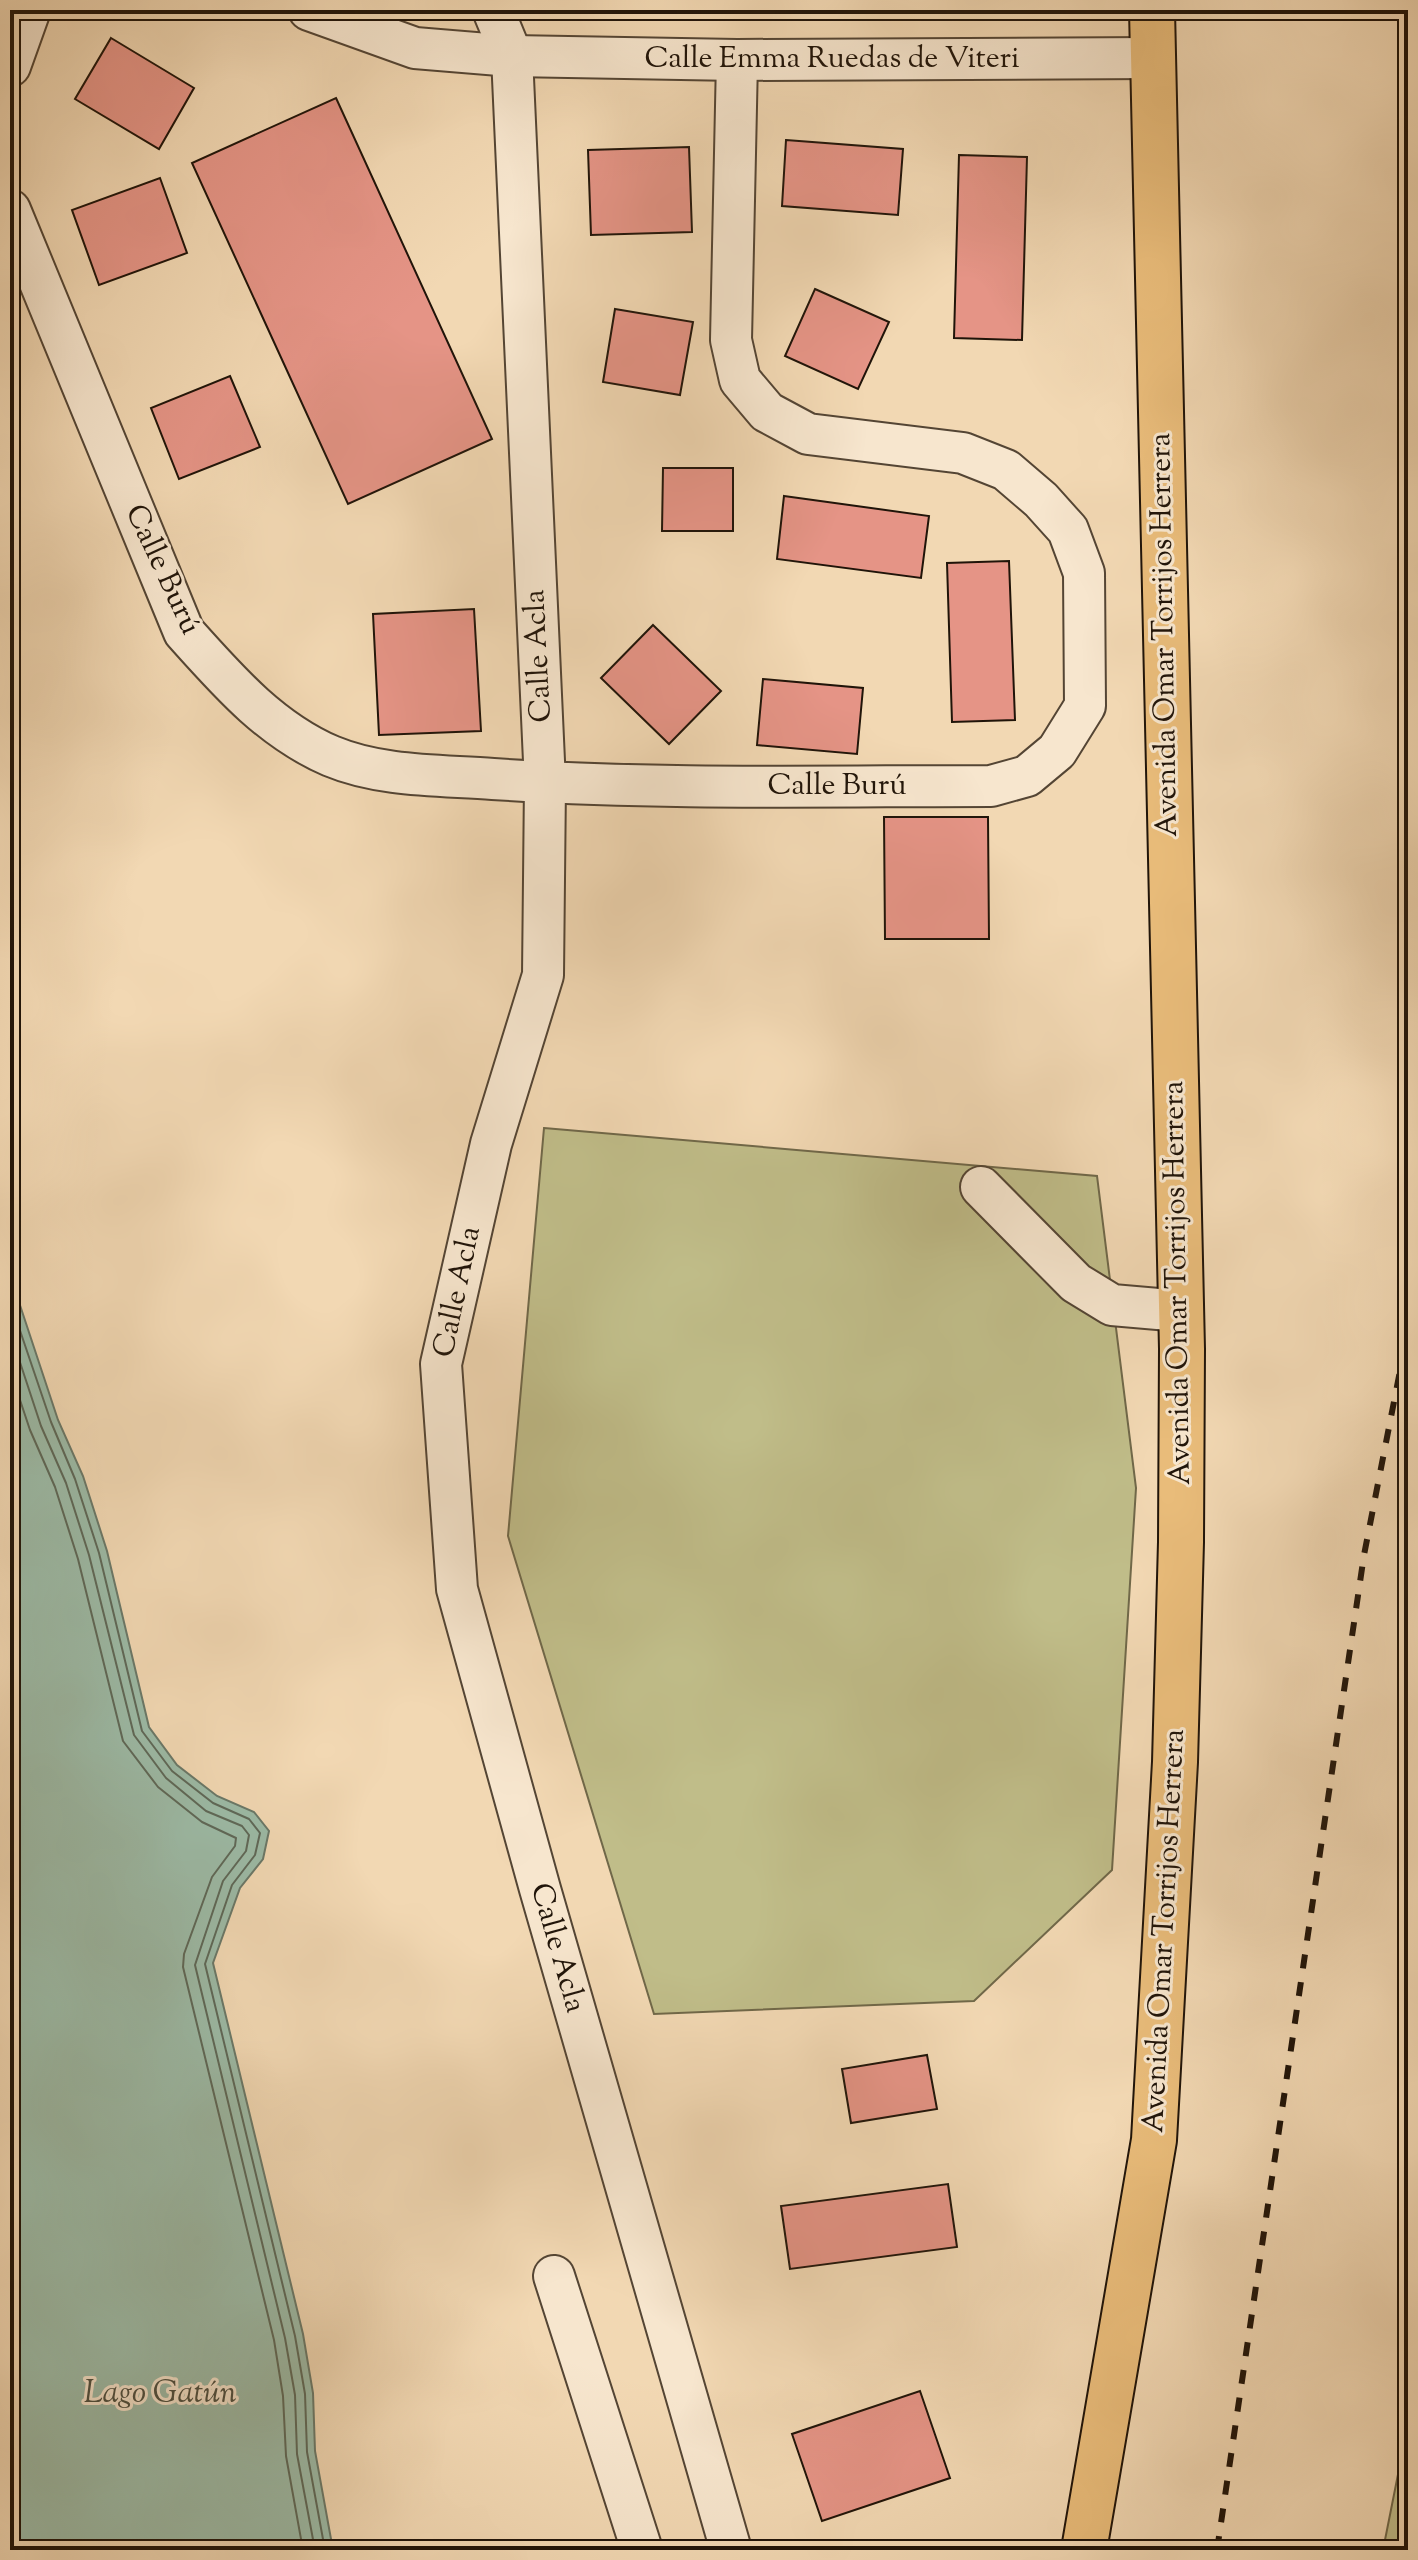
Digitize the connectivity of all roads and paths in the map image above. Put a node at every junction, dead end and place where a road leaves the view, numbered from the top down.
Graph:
1 (30, 10) edge
2 (309, 10) edge
3 (493, 10) edge
4 (1152, 10) edge
5 (512, 56) junction
6 (1152, 58) junction
7 (737, 60) junction
8 (10, 66) edge
9 (10, 210) edge
10 (545, 783) junction
11 (981, 1187) dead end
12 (1181, 1311) junction
13 (554, 2276) dead end
14 (642, 2550) edge
15 (731, 2550) edge
16 (1084, 2550) edge

1 - 8 street
2 - 5 street, Calle Emma Ruedas de Viteri
3 - 5 street, Calle Acla
4 - 6 main road, Avenida Omar Torrijos Herrera
5 - 7 street, Calle Emma Ruedas de Viteri
5 - 10 street, Calle Acla
6 - 7 street, Calle Emma Ruedas de Viteri
6 - 12 main road, Avenida Omar Torrijos Herrera
7 - 10 street, Calle Burú
9 - 10 street, Calle Burú
10 - 15 street, Calle Acla
11 - 12 street
12 - 16 main road, Avenida Omar Torrijos Herrera
13 - 14 street

